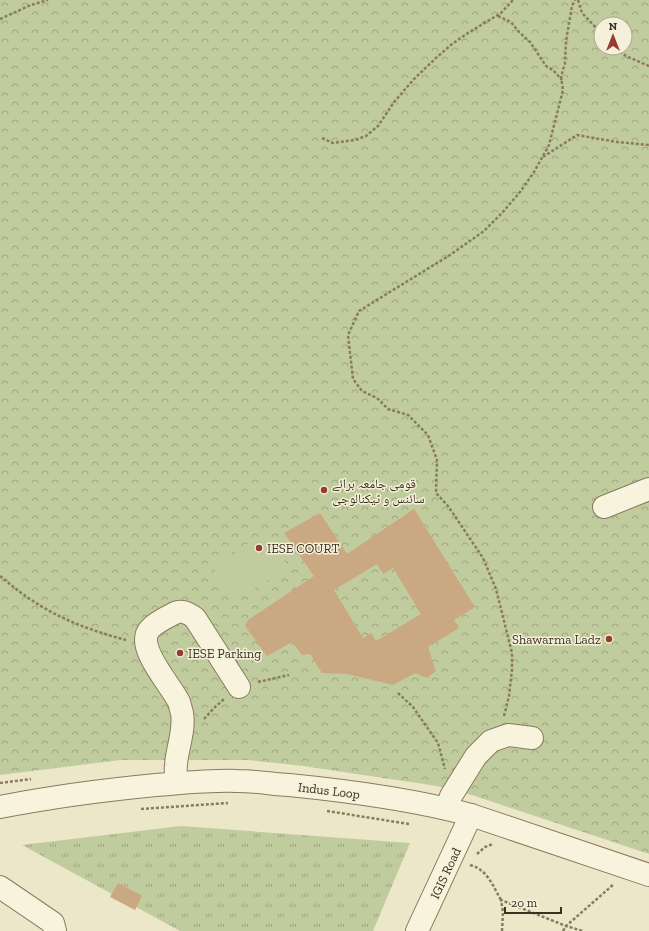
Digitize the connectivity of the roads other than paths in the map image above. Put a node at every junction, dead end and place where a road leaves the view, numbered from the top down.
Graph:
1 (649, 489) edge
2 (604, 507) dead end
3 (239, 687) dead end
4 (532, 738) dead end
5 (176, 783) junction
6 (449, 802) junction
7 (0, 807) edge
8 (471, 815) junction
9 (649, 875) edge
10 (0, 887) edge
11 (55, 931) edge
12 (418, 931) edge

1 - 2 street
3 - 5 street
4 - 6 street
5 - 6 street, Indus Loop
5 - 7 street, Indus Loop
6 - 8 street, Indus Loop
8 - 9 street, Indus Loop
8 - 12 street, IGIS Road
10 - 11 street

